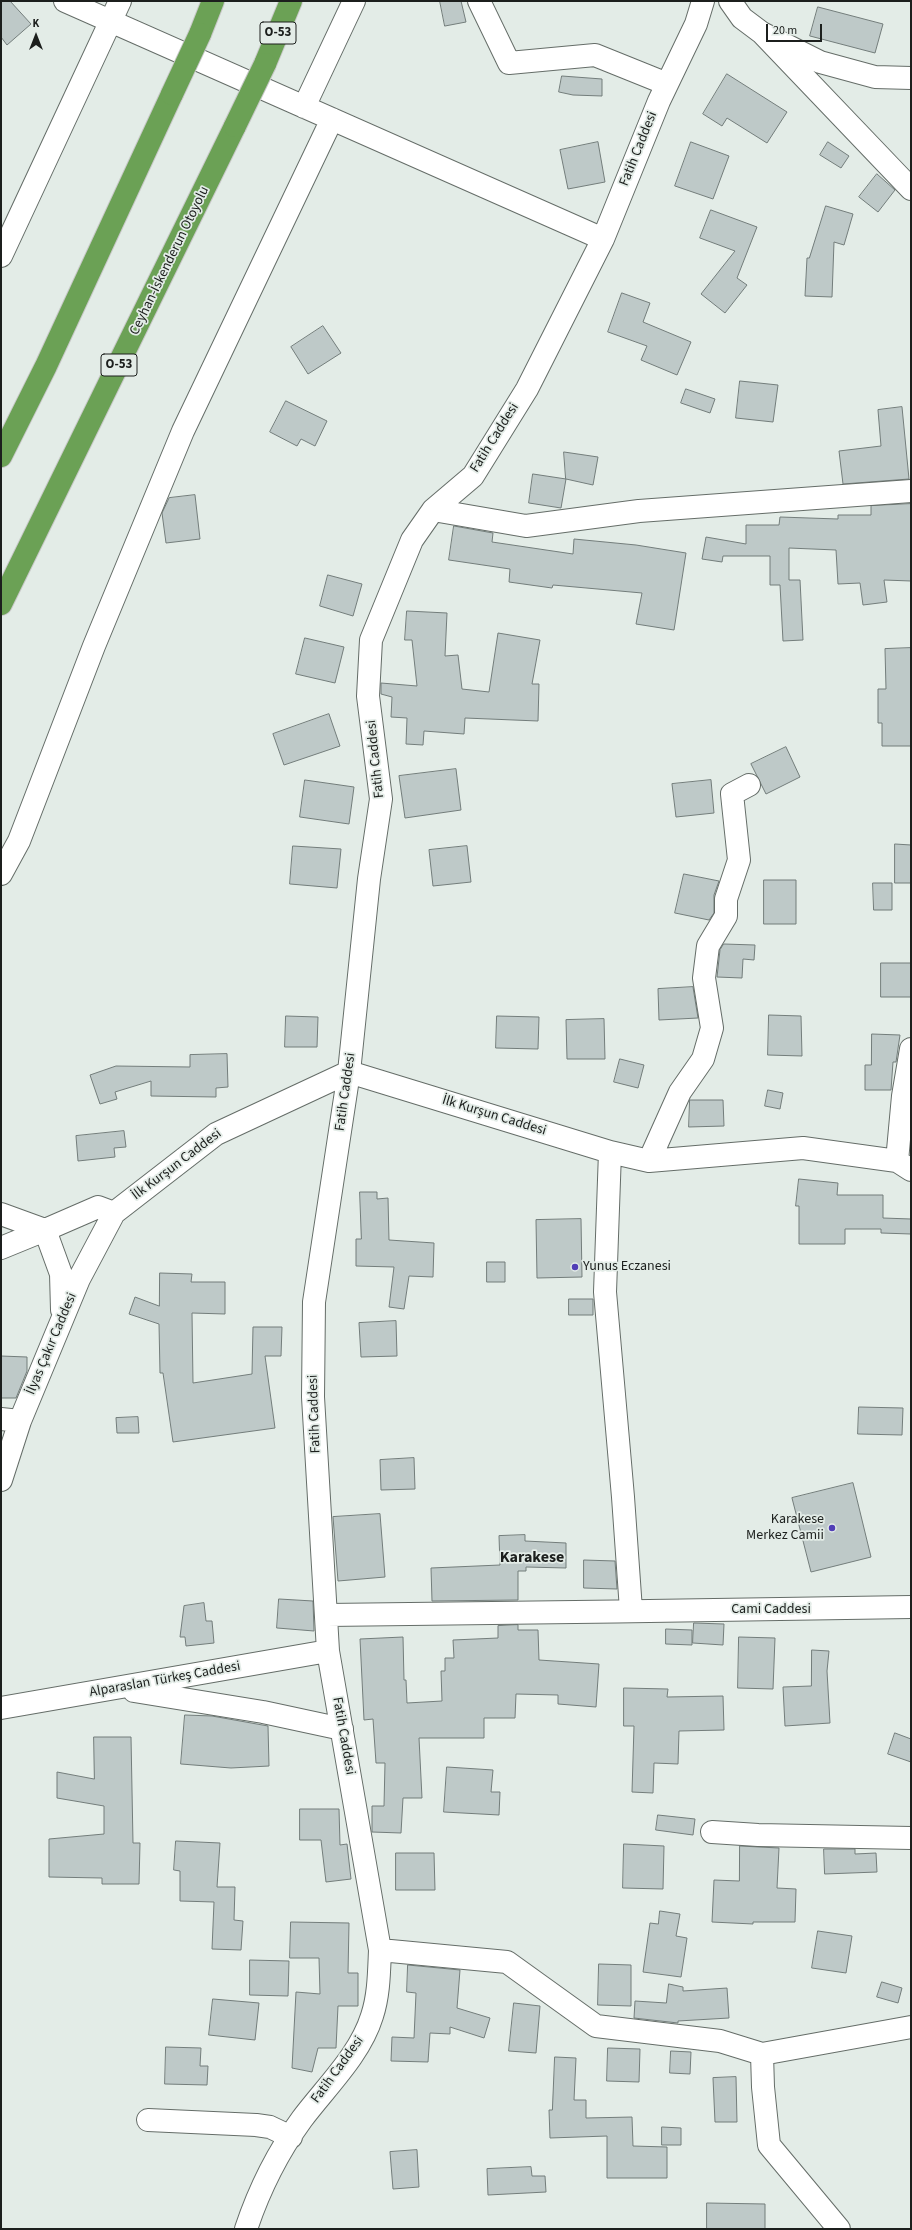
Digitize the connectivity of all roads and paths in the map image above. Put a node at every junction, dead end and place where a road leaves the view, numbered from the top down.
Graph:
1 (65, 1) edge
2 (120, 1) edge
3 (213, 1) edge
4 (291, 1) edge
5 (354, 1) edge
6 (479, 1) edge
7 (703, 1) edge
8 (730, 1) edge
9 (112, 21) junction
10 (762, 32) junction
11 (911, 78) edge
12 (667, 84) junction
13 (304, 107) junction
14 (332, 119) junction
15 (911, 189) edge
16 (603, 239) junction
17 (1, 256) edge
18 (1, 456) edge
19 (911, 491) edge
20 (432, 510) junction
21 (1, 604) edge
22 (749, 785) dead end
23 (1, 874) edge
24 (911, 1049) edge
25 (350, 1072) junction
26 (610, 1152) junction
27 (649, 1161) junction
28 (904, 1166) edge
29 (114, 1213) junction
30 (1, 1214) edge
31 (45, 1230) junction
32 (1, 1248) edge
33 (61, 1323) junction
34 (11, 1420) edge
35 (1, 1480) edge
36 (911, 1607) edge
37 (631, 1610) junction
38 (327, 1615) junction
39 (328, 1651) junction
40 (117, 1688) junction
41 (1, 1708) edge
42 (342, 1729) junction
43 (712, 1832) dead end
44 (911, 1838) edge
45 (380, 1950) junction
46 (911, 2027) edge
47 (762, 2054) junction
48 (148, 2120) dead end
49 (291, 2137) junction
50 (246, 2229) edge
51 (839, 2229) edge

1 - 9 street
2 - 9 street
3 - 18 highway, bridge
4 - 21 highway, Ceyhan-İskenderun Otoyolu / O-53, bridge
5 - 13 street
6 - 12 street
7 - 12 street, Fatih Caddesi
8 - 10 street
9 - 13 street
9 - 17 street
10 - 11 street
10 - 15 street
12 - 16 street, Fatih Caddesi
13 - 14 street
14 - 16 street
14 - 23 street
16 - 20 street, Fatih Caddesi
19 - 20 street
20 - 25 street, Fatih Caddesi
22 - 27 street
24 - 28 street
25 - 26 street, İlk Kurşun Caddesi
25 - 29 street, İlk Kurşun Caddesi
25 - 38 street, Fatih Caddesi
26 - 27 street, İlk Kurşun Caddesi
26 - 37 street
27 - 28 street, İlk Kurşun Caddesi
29 - 31 street
29 - 33 street, İlyas Çakır Caddesi
30 - 31 street
31 - 32 street
31 - 33 street
33 - 34 street, İlyas Çakır Caddesi
34 - 35 street, İlyas Çakır Caddesi
36 - 37 street, Cami Caddesi
37 - 38 street, Cami Caddesi
38 - 39 street, Fatih Caddesi
39 - 40 street, Alparaslan Türkeş Caddesi
39 - 42 street, Fatih Caddesi
40 - 41 street, Alparaslan Türkeş Caddesi
40 - 42 street
42 - 45 street, Fatih Caddesi
43 - 44 street
45 - 47 street
45 - 49 street, Fatih Caddesi
46 - 47 street
47 - 51 street
48 - 49 street
49 - 50 street, Fatih Caddesi

